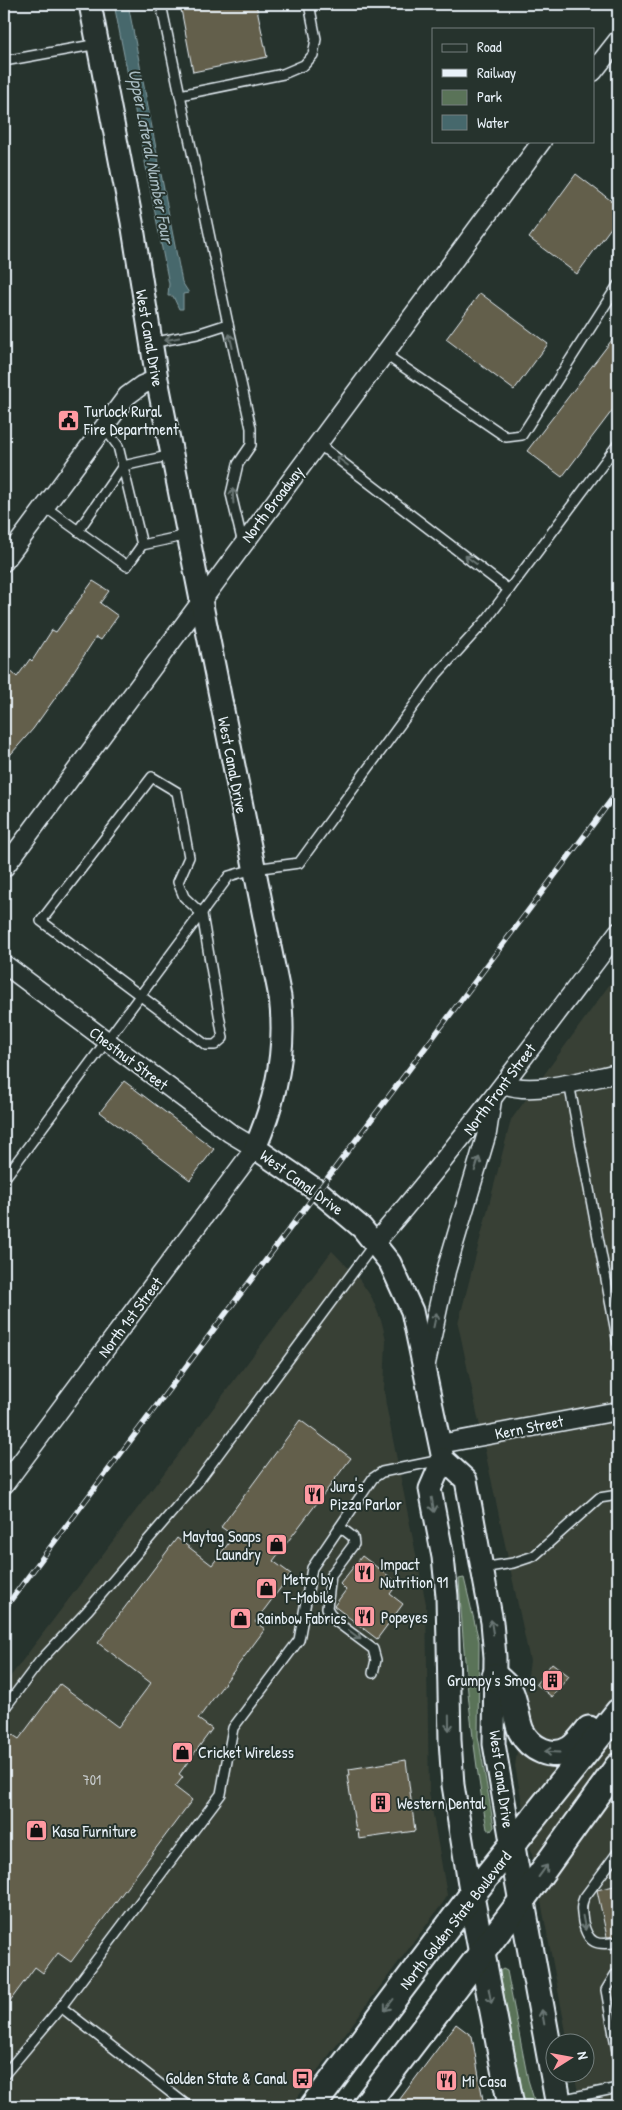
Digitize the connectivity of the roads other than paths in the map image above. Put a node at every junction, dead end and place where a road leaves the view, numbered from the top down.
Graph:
1 (90, 4) edge
2 (161, 4) edge
3 (309, 4) edge
4 (618, 40) edge
5 (98, 44) junction
6 (4, 61) edge
7 (594, 71) edge
8 (180, 95) junction
9 (541, 142) edge
10 (618, 285) edge
11 (228, 324) junction
12 (151, 343) junction
13 (383, 353) junction
14 (157, 379) junction
15 (104, 427) junction
16 (317, 443) junction
17 (618, 444) edge
18 (172, 455) junction
19 (123, 466) junction
20 (45, 506) junction
21 (78, 531) junction
22 (188, 535) junction
23 (243, 544) junction
24 (142, 545) junction
25 (4, 562) edge
26 (509, 590) junction
27 (201, 601) junction
28 (4, 868) edge
29 (254, 869) junction
30 (202, 914) junction
31 (618, 932) edge
32 (4, 964) edge
33 (141, 995) junction
34 (106, 1041) junction
35 (618, 1073) edge
36 (570, 1083) junction
37 (504, 1084) junction
38 (492, 1099) junction
39 (255, 1148) junction
40 (4, 1178) edge
41 (375, 1243) junction
42 (618, 1343) edge
43 (425, 1368) junction
44 (618, 1411) edge
45 (442, 1452) junction
46 (4, 1486) edge
47 (618, 1495) edge
48 (340, 1527) junction
49 (482, 1568) junction
50 (373, 1673) dead end
51 (496, 1676) junction
52 (618, 1708) edge
53 (4, 1709) edge
54 (618, 1712) edge
55 (615, 1776) edge
56 (512, 1847) junction
57 (618, 1852) edge
58 (471, 1896) junction
59 (522, 1900) junction
60 (618, 1942) edge
61 (482, 1951) junction
62 (618, 1975) edge
63 (61, 2007) junction
64 (618, 2057) edge
65 (4, 2075) edge
66 (618, 2088) edge
67 (559, 2103) edge
68 (188, 2106) edge
69 (313, 2106) edge
70 (366, 2106) edge
71 (511, 2106) edge

1 - 5 street, West Canal Drive
2 - 8 lane
3 - 8 lane
4 - 7 street
5 - 6 lane
5 - 12 street, West Canal Drive
8 - 11 lane
9 - 13 street, North Broadway
10 - 13 lane
11 -> 12 lane
23 -> 11 lane
12 - 14 street, West Canal Drive
13 - 16 street, North Broadway
14 - 15 street
14 - 18 street, West Canal Drive
15 - 19 lane
15 - 20 street
16 - 23 street, North Broadway
26 -> 16 lane
17 - 26 lane
18 - 19 lane
18 - 22 street, West Canal Drive
19 - 21 lane
19 - 24 lane
20 - 21 lane
20 - 25 street
21 - 24 lane
22 - 24 lane
22 - 27 street, West Canal Drive
23 - 27 street, North Broadway
26 - 29 lane
27 - 28 street, North Broadway
27 - 29 street, West Canal Drive
29 - 30 lane
29 - 39 street, West Canal Drive
30 - 33 lane
30 - 33 lane
30 - 33 lane
31 - 37 street, North Front Street
32 - 34 street, Chestnut Street
33 - 34 lane
34 - 39 street, Chestnut Street
34 - 40 lane
35 - 36 street
36 - 37 street
36 - 42 lane
37 - 38 street, North Front Street
38 - 41 street, North Front Street
43 -> 38 street
39 - 41 street, West Canal Drive
39 - 46 street, North 1st Street
41 - 43 street, West Canal Drive
41 - 53 lane
43 - 45 street, West Canal Drive
44 - 45 street, Kern Street
45 - 48 lane
45 - 49 street, West Canal Drive
45 -> 58 street
47 - 49 lane
48 -> 50 lane
48 - 63 lane
51 -> 49 street, West Canal Drive
52 -> 51 main road
51 - 56 street, West Canal Drive
54 - 56 main road, North Golden State Boulevard
59 -> 55 main road
56 - 58 main road, North Golden State Boulevard
56 - 59 main road, West Canal Drive
57 -> 60 lane
58 - 61 main road
58 -> 69 main road, North Golden State Boulevard
59 - 61 main road
67 -> 59 main road, West Canal Drive
61 - 70 main road
61 -> 71 main road
62 - 64 lane
63 - 65 lane
63 - 68 lane
66 - 67 lane

